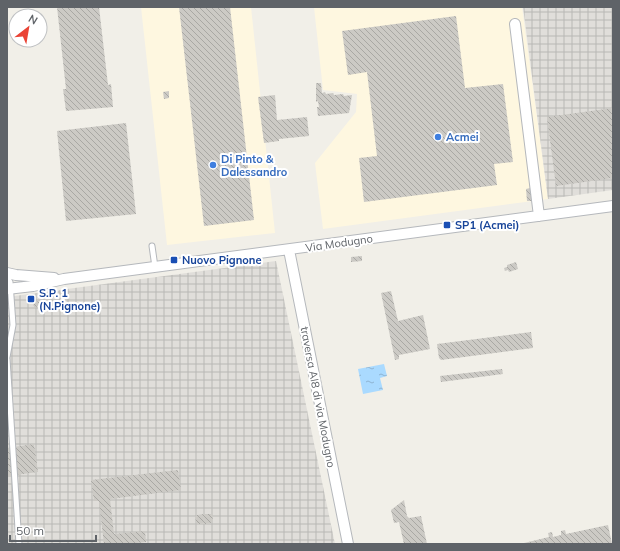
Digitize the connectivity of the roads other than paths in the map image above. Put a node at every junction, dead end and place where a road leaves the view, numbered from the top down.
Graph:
1 (515, 24) dead end
2 (613, 206) edge
3 (539, 216) junction
4 (152, 246) dead end
5 (289, 250) junction
6 (155, 267) junction
7 (7, 273) edge
8 (7, 277) edge
9 (64, 279) junction
10 (9, 289) edge
11 (7, 358) edge
12 (19, 544) edge
13 (348, 544) edge

1 - 3 street
2 - 3 street, Via Modugno
3 - 5 street, Via Modugno
4 - 6 lane
5 - 6 street, Via Modugno
5 - 13 street, traversa AI8 di via Modugno
6 - 9 street, Via Modugno
7 - 9 street, Via Modugno
8 - 10 lane
9 - 10 street, Via Modugno
10 - 11 lane
11 - 12 lane

